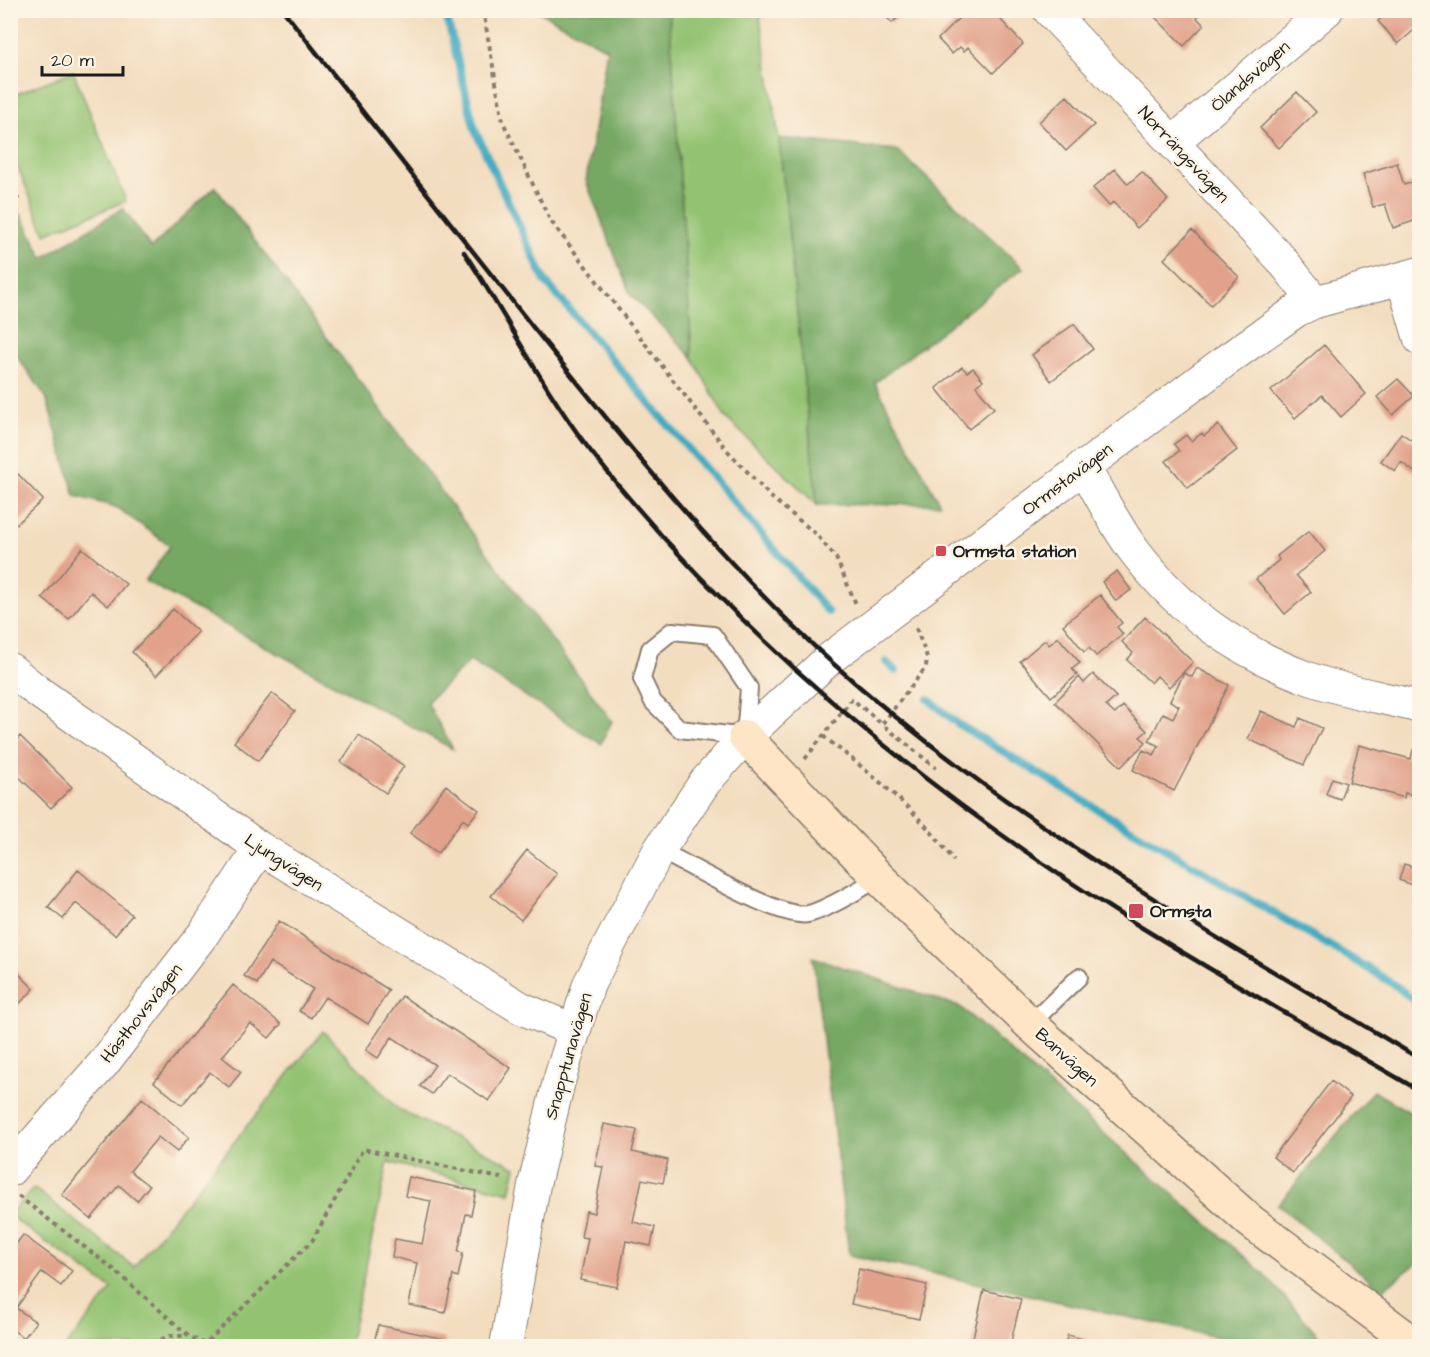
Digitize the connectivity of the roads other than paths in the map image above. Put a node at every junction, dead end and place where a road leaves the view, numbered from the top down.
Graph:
1 (1049, 10) edge
2 (1327, 10) edge
3 (1173, 142) junction
4 (1411, 275) edge
5 (1315, 302) junction
6 (1419, 339) edge
7 (1083, 466) junction
8 (10, 669) edge
9 (1419, 707) edge
10 (745, 737) junction
11 (260, 848) junction
12 (659, 850) junction
13 (879, 878) junction
14 (1079, 977) dead end
15 (1030, 1024) junction
16 (573, 1030) junction
17 (10, 1170) edge
18 (511, 1346) edge
19 (1417, 1347) edge

1 - 3 street, Norrängsvägen
2 - 3 street, Ölandsvägen
3 - 5 street, Norrängsvägen
4 - 5 street, Ormstavägen
4 - 6 street
5 - 7 street, Ormstavägen
7 - 9 street
7 - 10 street, Ormstavägen
8 - 11 street, Ljungvägen
10 - 10 lane
10 - 12 street, Snapptunavägen
10 - 13 street, Banvägen
11 - 16 street, Ljungvägen
11 - 17 street, Hästhovsvägen
12 - 13 lane
12 - 16 street, Snapptunavägen
13 - 15 street, Banvägen
14 - 15 lane
15 - 19 street, Banvägen
16 - 18 street, Snapptunavägen

